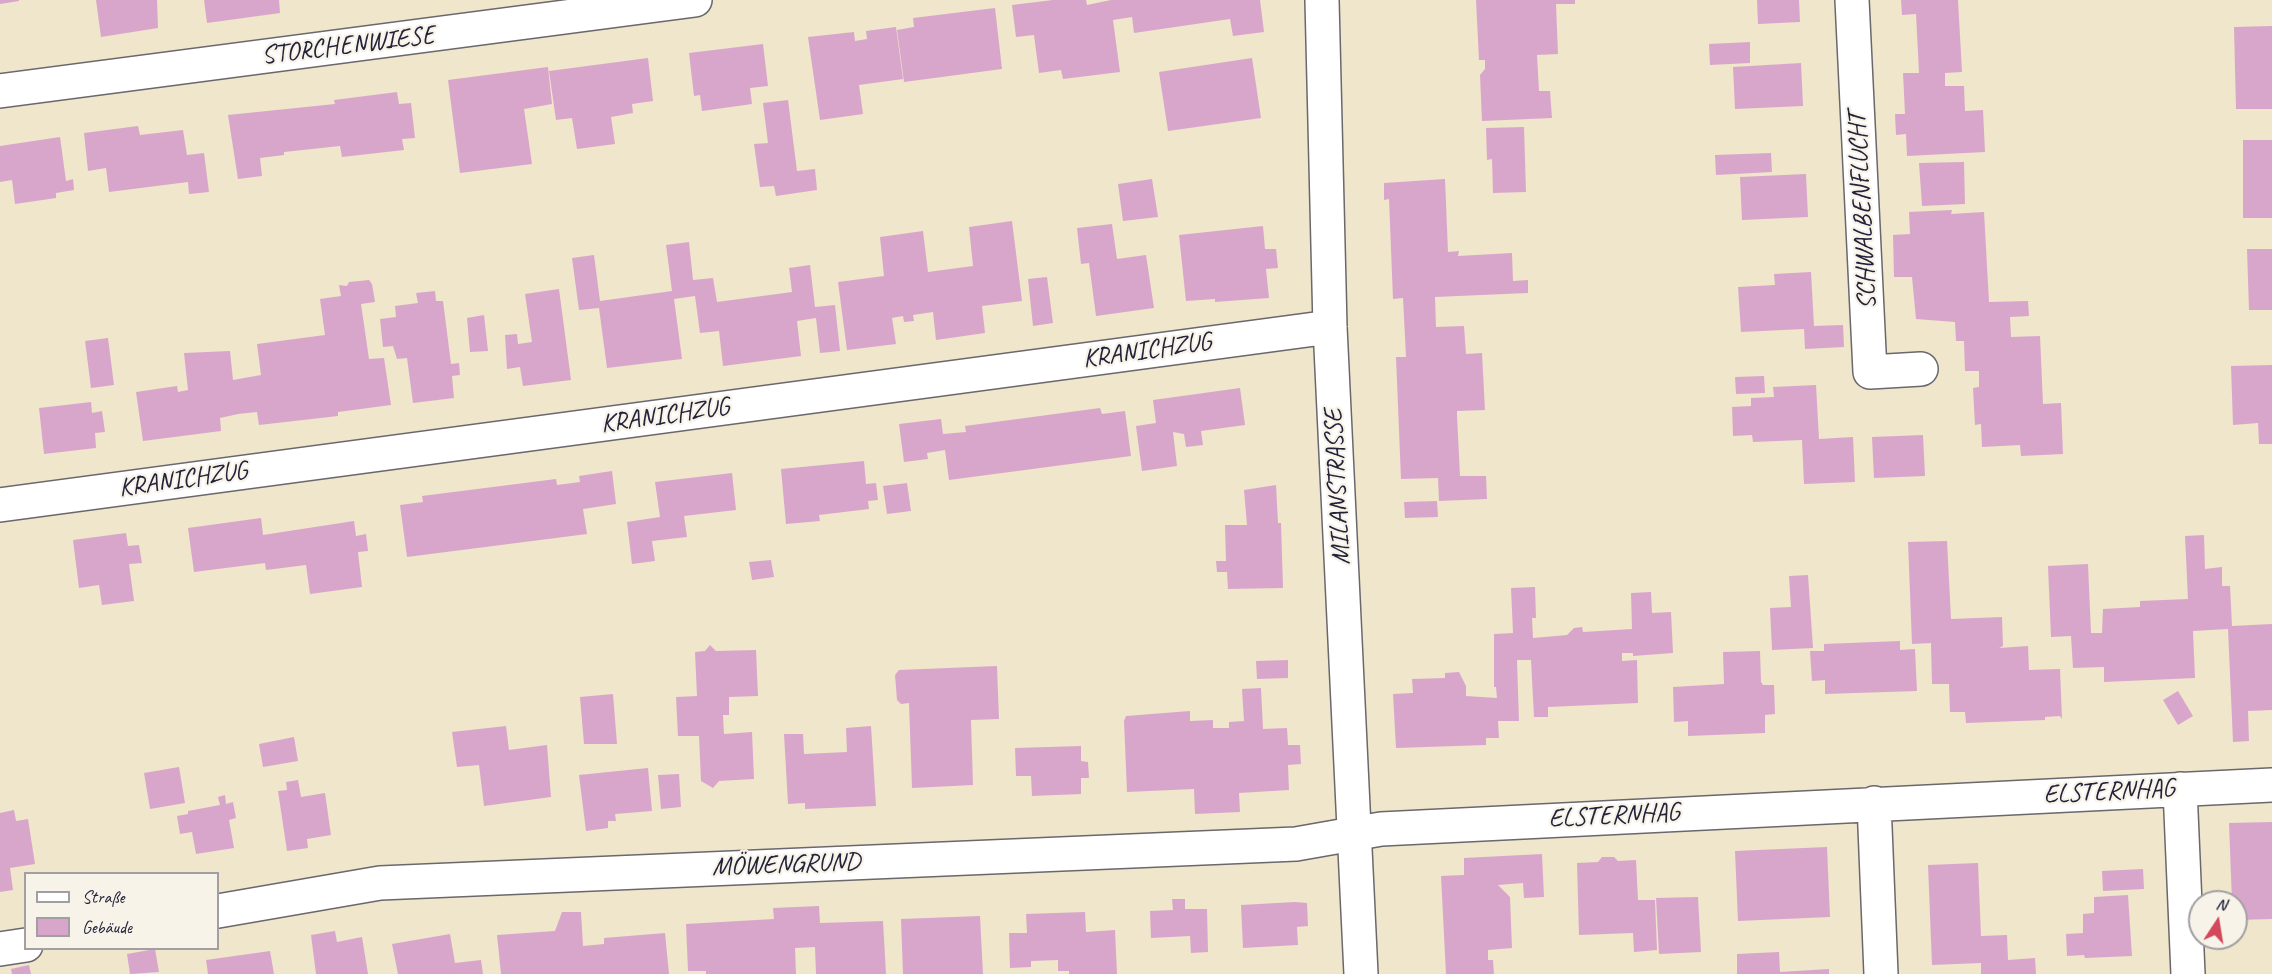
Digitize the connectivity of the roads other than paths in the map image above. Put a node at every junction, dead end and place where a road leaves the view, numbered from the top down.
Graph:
1 (695, 0) edge
2 (1322, 0) edge
3 (1852, 0) edge
4 (0, 91) edge
5 (1330, 327) junction
6 (1921, 369) dead end
7 (0, 505) edge
8 (2272, 785) edge
9 (2180, 789) junction
10 (1874, 803) junction
11 (1355, 833) junction
12 (219, 911) edge
13 (24, 945) edge
14 (0, 949) edge
15 (1361, 974) edge
16 (1881, 974) edge
17 (2188, 974) edge

1 - 4 street, STORCHENWIESE
2 - 5 street, MILANSTRASSE
3 - 6 street, SCHWALBENFLUCHT
5 - 7 street, KRANICHZUG
5 - 11 street, MILANSTRASSE
8 - 9 street, ELSTERNHAG
9 - 10 street, ELSTERNHAG
9 - 17 street
10 - 11 street, ELSTERNHAG
10 - 16 street
11 - 12 street, MÖWENGRUND
11 - 15 street, MILANSTRASSE
13 - 14 street

